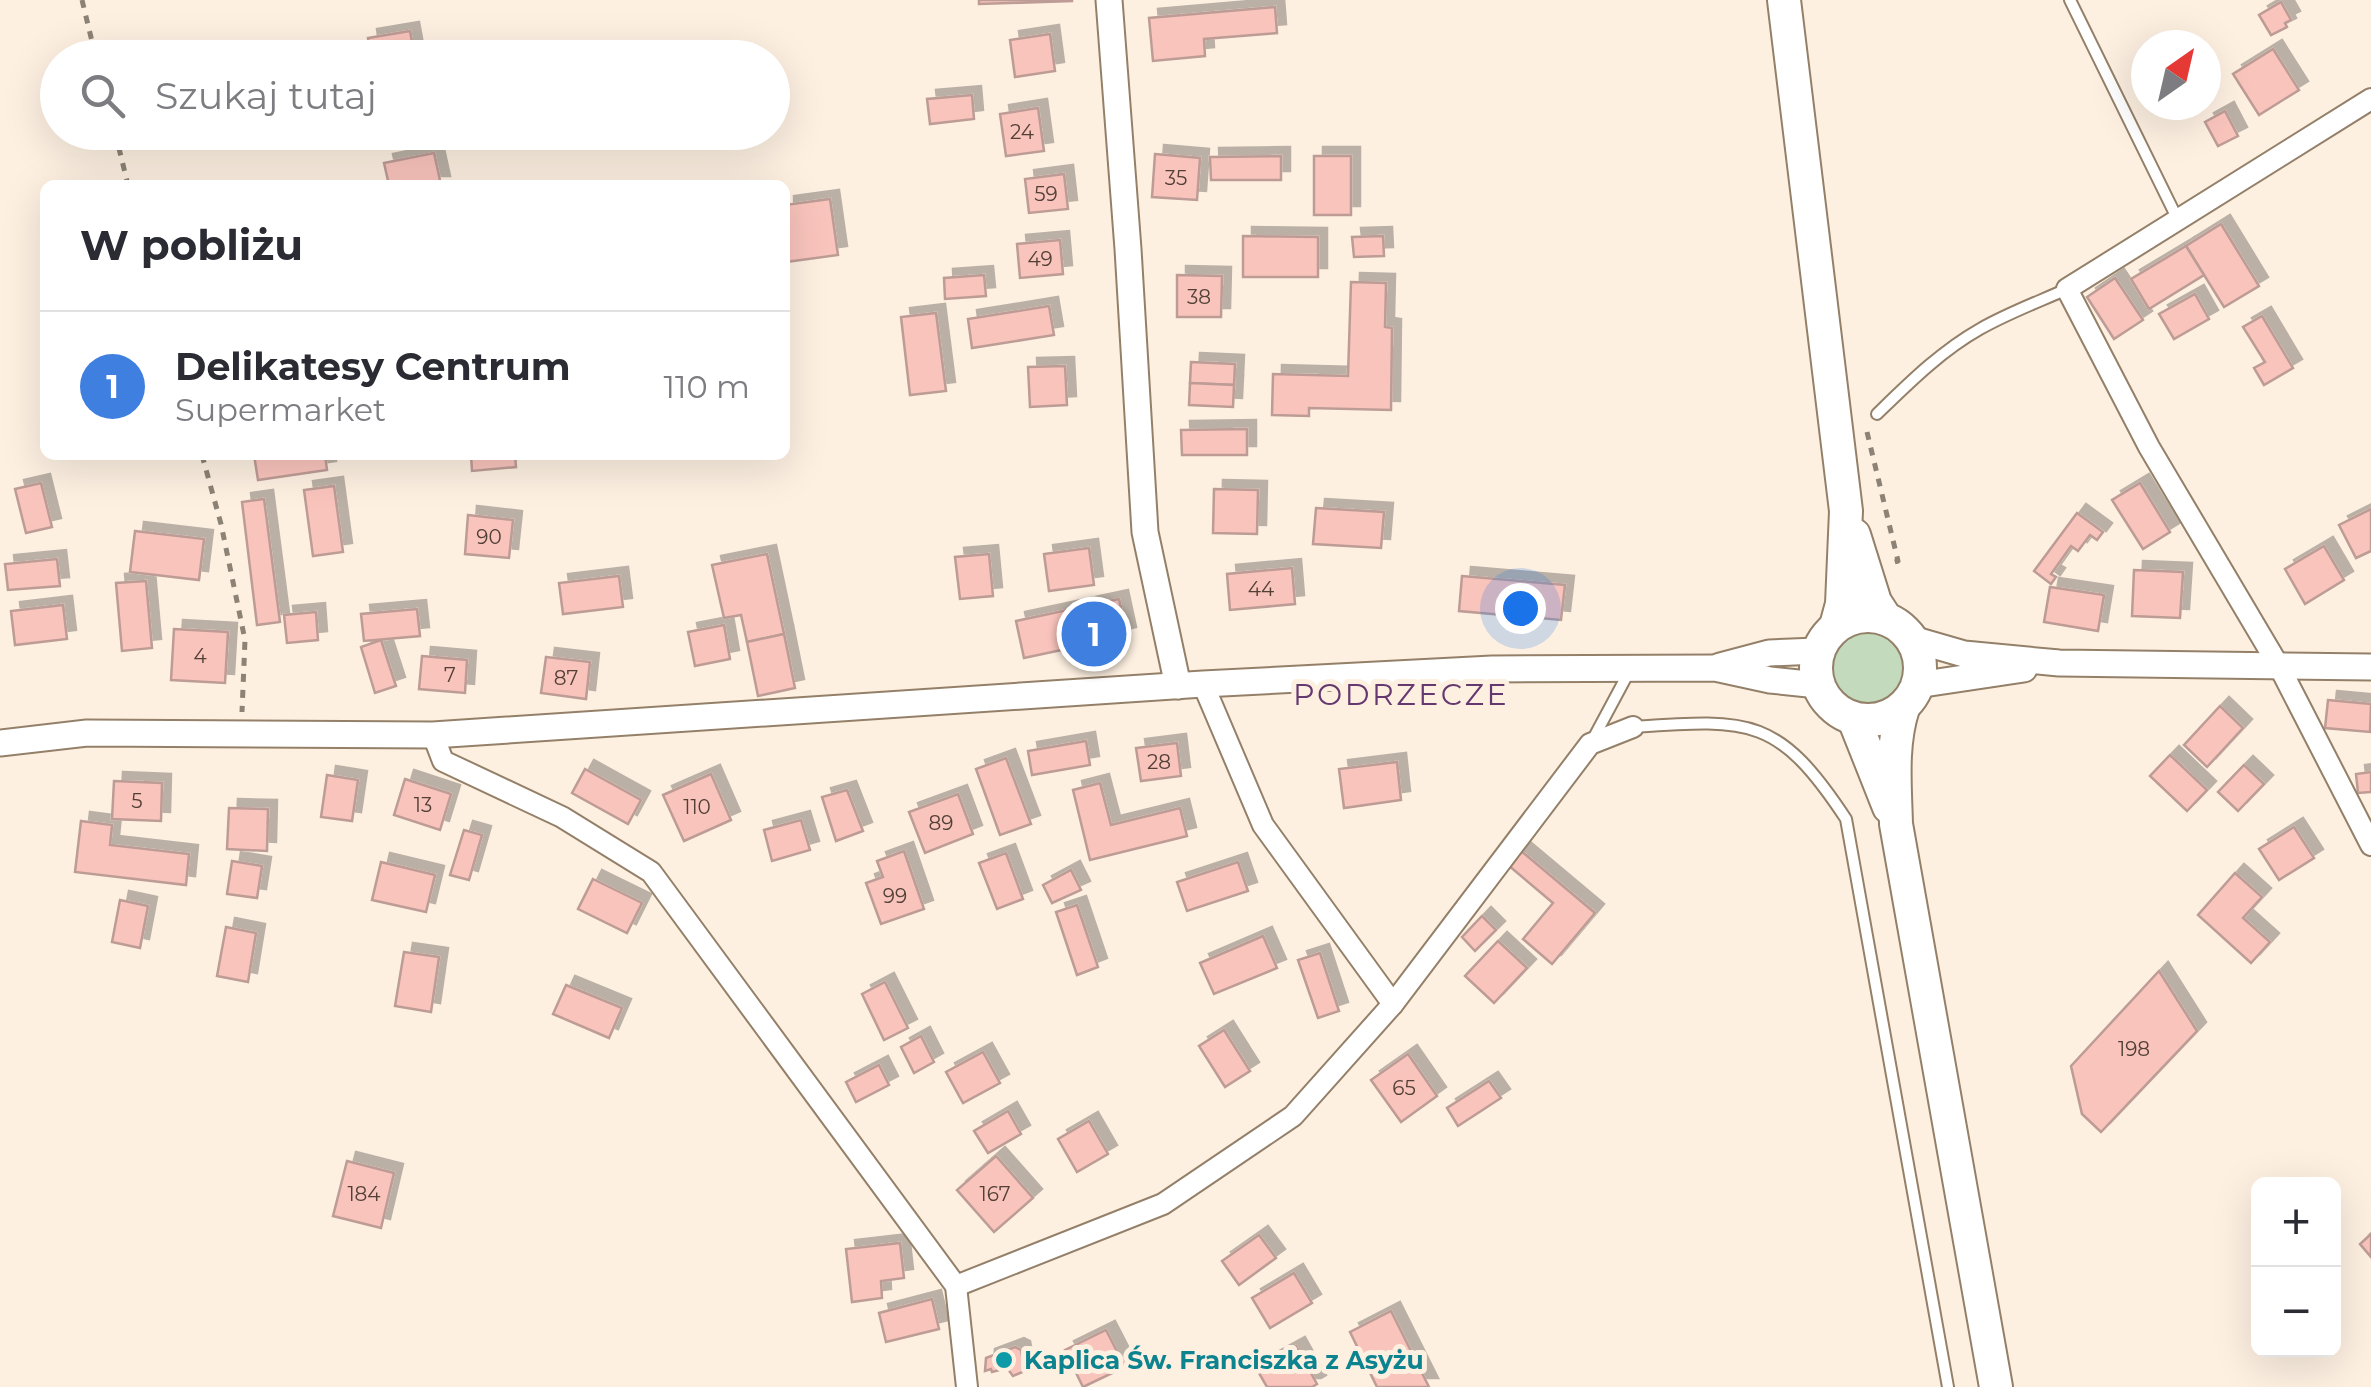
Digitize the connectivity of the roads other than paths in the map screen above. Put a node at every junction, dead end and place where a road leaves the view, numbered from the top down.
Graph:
1 (1109, 0) edge
2 (1784, 0) edge
3 (2070, 0) edge
4 (2371, 100) edge
5 (2178, 220) junction
6 (2067, 289) junction
7 (1877, 414) road end
8 (1846, 511) junction
9 (1899, 629) junction
10 (1827, 638) junction
11 (2059, 663) junction
12 (1632, 666) junction
13 (2371, 667) edge
14 (1715, 668) junction
15 (2280, 668) junction
16 (1190, 685) junction
17 (1818, 685) junction
18 (1910, 696) junction
19 (1854, 719) junction
20 (1633, 727) joint
21 (433, 735) junction
22 (0, 743) edge
23 (1590, 744) junction
24 (1896, 824) junction
25 (2371, 844) edge
26 (1393, 1004) junction
27 (956, 1286) junction
28 (966, 1387) edge
29 (1948, 1387) edge
30 (1996, 1387) edge

1 - 16 street
2 - 8 main road
3 - 5 lane
4 - 5 street
5 - 6 street
6 - 7 lane
6 - 15 street
8 - 9 main road
8 - 10 main road
9 - 10 main road
9 - 11 street
9 - 18 main road
10 - 14 street
10 - 17 main road
11 - 15 street
11 - 18 street
12 - 14 street
12 - 16 street
12 - 23 lane
13 - 15 street
14 - 17 street
15 - 25 street
16 - 21 street
16 - 26 street
17 - 19 main road
18 - 19 main road
18 - 24 main road
19 - 24 main road
20 - 23 street
20 - 29 lane
21 - 22 street
21 - 27 street
23 - 26 street
24 - 30 main road
26 - 27 street
27 - 28 street

